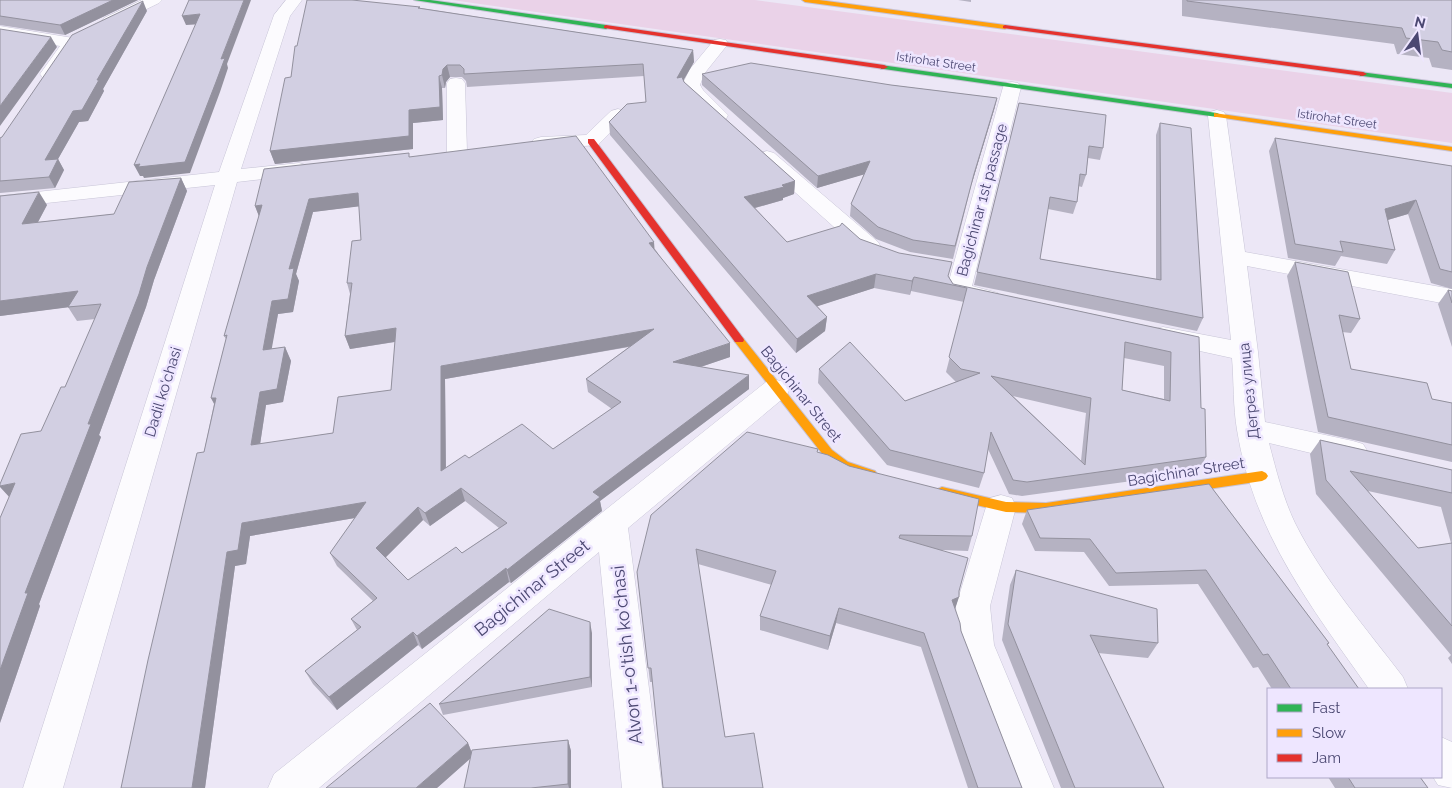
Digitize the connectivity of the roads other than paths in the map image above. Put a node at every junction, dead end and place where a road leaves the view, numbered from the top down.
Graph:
1 (154, 0) edge
2 (294, 0) edge
3 (417, 0) edge
4 (805, 0) edge
5 (0, 31) edge
6 (67, 42) junction
7 (720, 44) junction
8 (456, 83) edge
9 (40, 86) edge
10 (1452, 86) edge
11 (1012, 87) junction
12 (618, 115) edge
13 (1217, 116) junction
14 (730, 125) edge
15 (591, 141) junction
16 (752, 144) edge
17 (524, 145) edge
18 (1452, 149) edge
19 (457, 152) edge
20 (314, 167) edge
21 (228, 176) junction
22 (0, 202) edge
23 (885, 253) edge
24 (1234, 257) junction
25 (1452, 297) edge
26 (1013, 303) edge
27 (1139, 330) edge
28 (1245, 352) junction
29 (776, 389) junction
30 (1251, 429) junction
31 (1376, 457) edge
32 (1262, 476) junction
33 (887, 478) edge
34 (934, 490) edge
35 (1001, 507) junction
36 (612, 523) junction
37 (1389, 688) edge
38 (1442, 757) edge
39 (1452, 771) edge
40 (43, 788) edge
41 (288, 788) edge
42 (642, 788) edge
43 (1034, 788) edge

1 - 6 street
2 - 21 street, Dadil ko'chasi
3 - 7 main road, Istirohat Street
4 - 10 main road
5 - 6 street
6 - 9 street
7 - 11 main road, Istirohat Street
7 - 14 street
8 - 19 street
11 - 13 main road, Istirohat Street
11 - 26 street, Bаgichinar 1st passage
12 - 15 street
13 - 18 main road, Istirohat Street
13 - 24 street, Дегрез улица
15 - 17 street
15 - 29 main road, Bаgichinar Street
16 - 23 street
20 - 21 street
21 - 22 street
21 - 40 street, Dadil ko'chasi
24 - 25 street
24 - 28 street, Дегрез улица
27 - 28 street
28 - 30 street, Дегрез улица
29 - 33 main road, Bаgichinar Street
29 - 36 street, Bagichinar Street
30 - 31 street
30 - 32 street, Дегрез улица
32 - 35 main road, Bаgichinar Street
32 - 37 street, Дегрез улица
34 - 35 main road, Bаgichinar Street
35 - 43 street
36 - 41 street, Bagichinar Street
36 - 42 street, Alvon 1-o'tish ko'chasi
38 - 39 street

